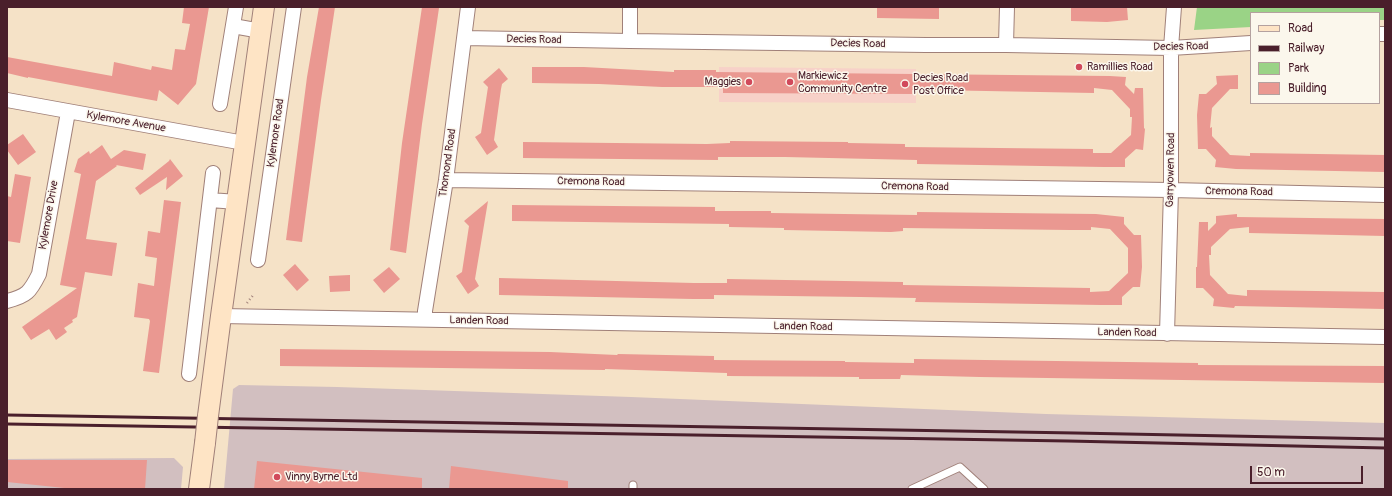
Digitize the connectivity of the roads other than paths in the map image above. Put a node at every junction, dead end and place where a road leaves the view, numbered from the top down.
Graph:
1 (236, 7) edge
2 (264, 7) edge
3 (294, 7) edge
4 (468, 7) edge
5 (630, 7) edge
6 (1007, 7) edge
7 (1174, 7) edge
8 (233, 26) junction
9 (261, 31) junction
10 (464, 38) junction
11 (630, 42) junction
12 (1250, 43) edge
13 (1006, 45) junction
14 (1171, 48) junction
15 (7, 100) edge
16 (220, 104) dead end
17 (68, 112) junction
18 (244, 143) junction
19 (214, 174) dead end
20 (446, 180) junction
21 (1171, 190) junction
22 (1385, 195) edge
23 (210, 200) junction
24 (237, 202) junction
25 (258, 260) dead end
26 (7, 301) edge
27 (221, 316) junction
28 (425, 320) junction
29 (1167, 334) junction
30 (1385, 337) edge
31 (191, 357) junction
32 (216, 360) junction
33 (189, 374) dead end
34 (199, 489) edge
35 (912, 489) edge
36 (984, 489) edge

1 - 8 street
2 - 9 main road
3 - 25 street, Kylemore Road
4 - 10 street, Thomond Road
5 - 11 street
6 - 13 street
7 - 14 street, Garryowen Road
8 - 9 street
8 - 16 street
9 - 18 main road
10 - 11 street, Decies Road
10 - 20 street, Thomond Road
11 - 13 street, Decies Road
12 - 14 street, Decies Road
13 - 14 street, Decies Road
14 - 21 street, Garryowen Road
15 - 17 street, Kylemore Avenue
17 - 18 street, Kylemore Avenue
17 - 26 street, Kylemore Drive
18 - 24 main road
19 - 23 street
20 - 21 street, Cremona Road
20 - 28 street, Thomond Road
21 - 22 street, Cremona Road
21 - 29 street, Garryowen Road
23 - 24 street
23 - 31 street
24 - 27 main road
27 - 28 street, Landen Road
27 - 32 main road
28 - 29 street, Landen Road
29 - 30 street, Landen Road
31 - 32 street
31 - 33 street
32 - 34 main road, bridge
35 - 36 lane

